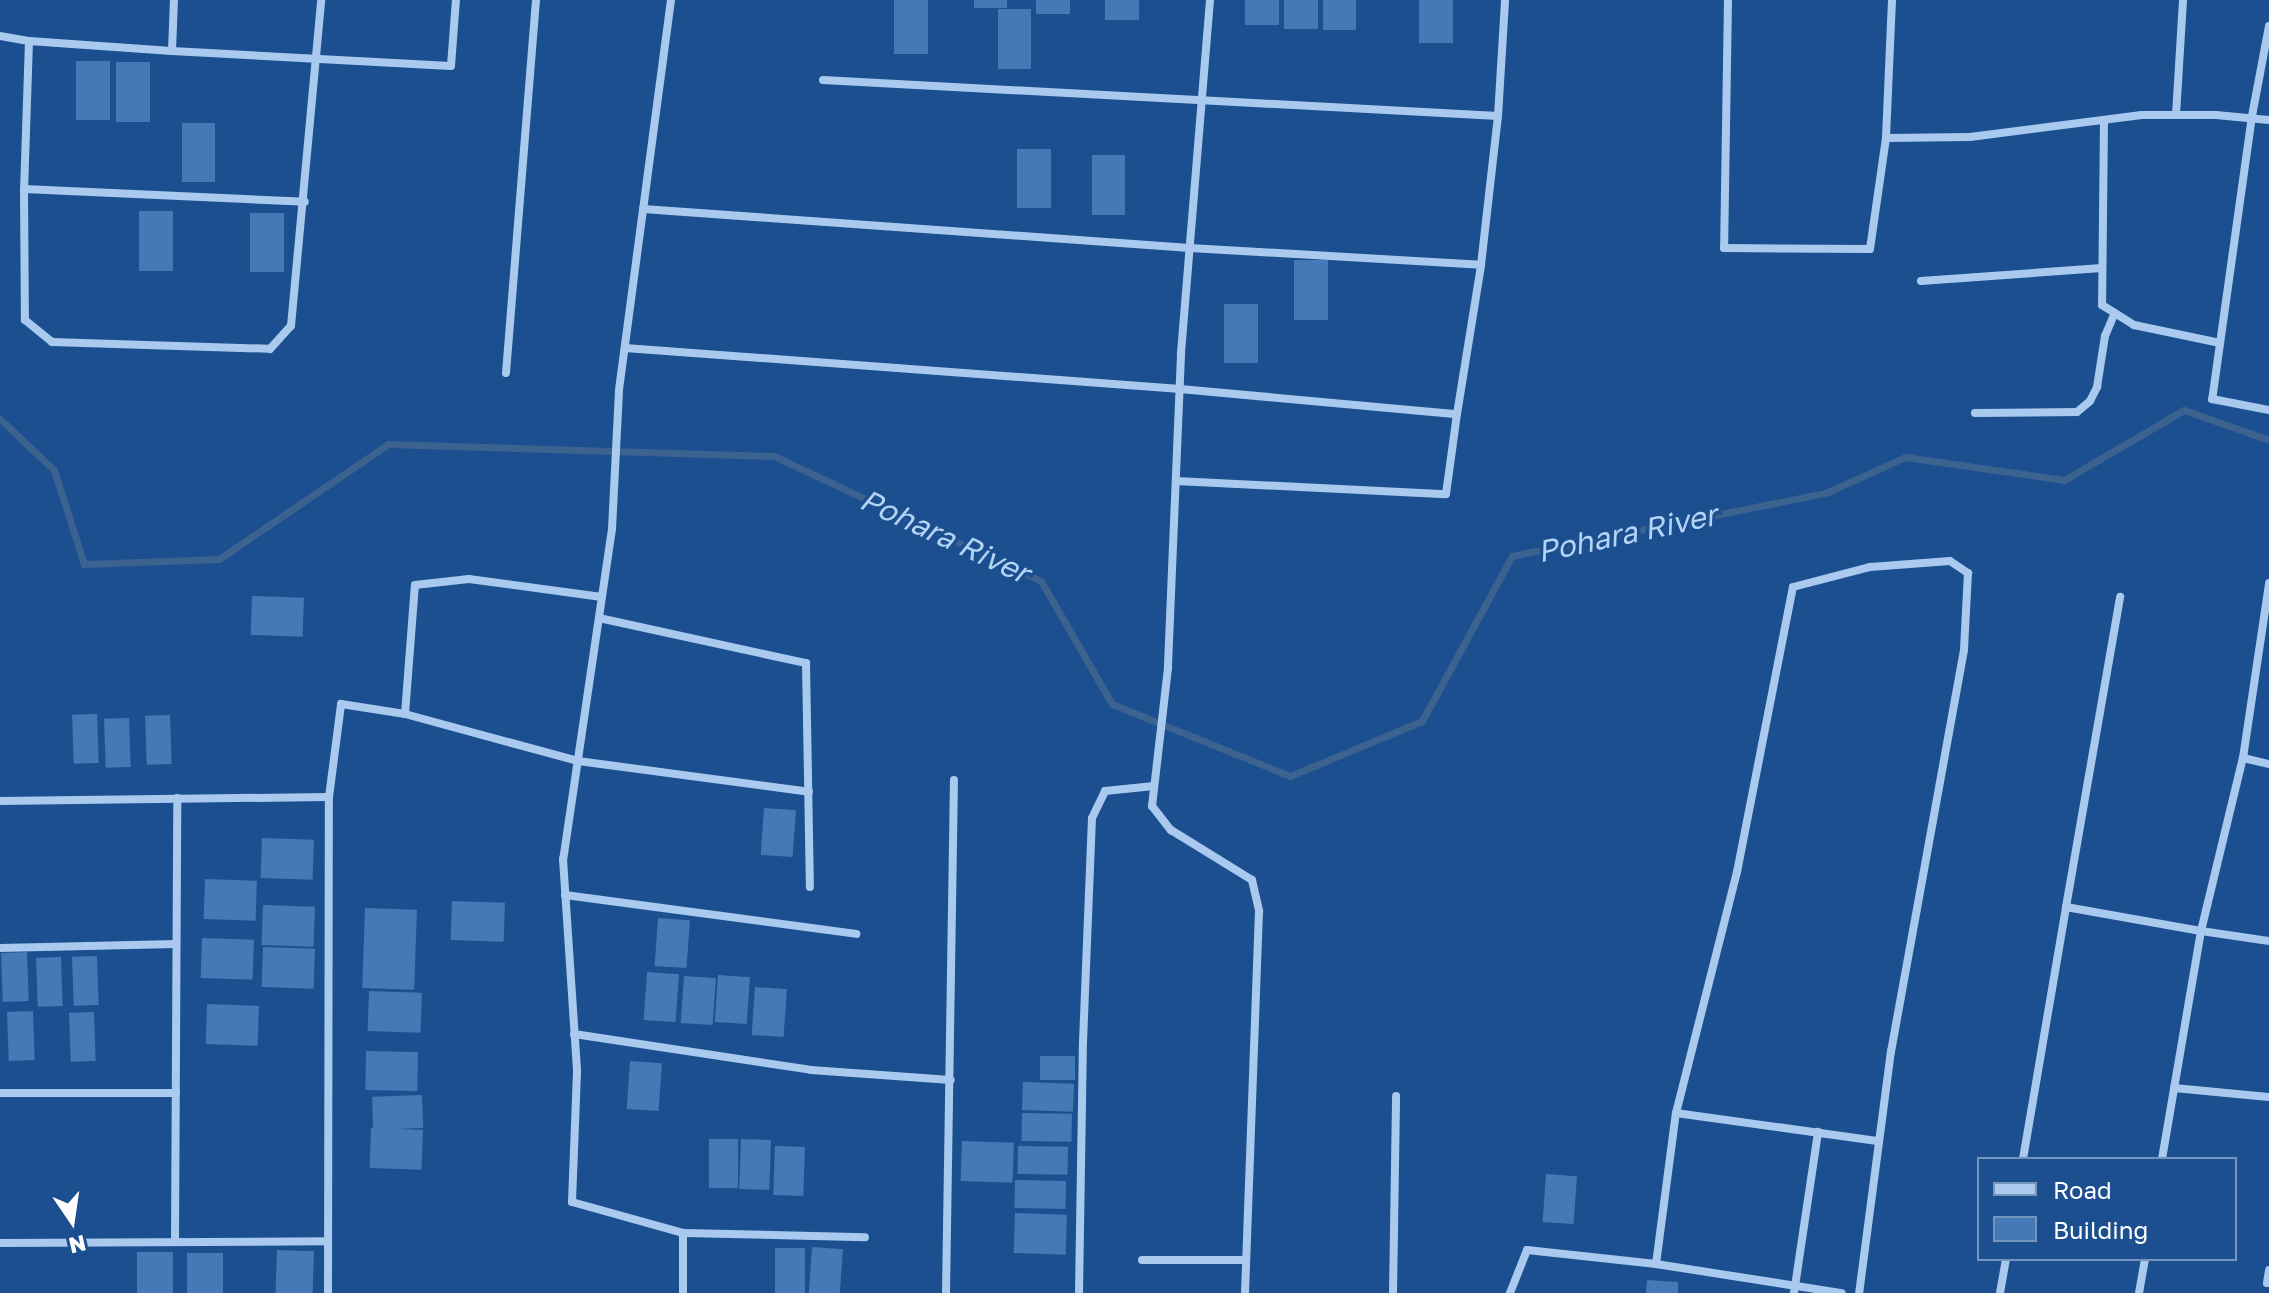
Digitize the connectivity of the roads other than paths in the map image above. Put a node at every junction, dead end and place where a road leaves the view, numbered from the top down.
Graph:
1 (174, 0) edge
2 (321, 0) edge
3 (456, 0) edge
4 (536, 0) edge
5 (671, 0) edge
6 (1210, 0) edge
7 (1505, 0) edge
8 (1728, 0) edge
9 (1892, 0) edge
10 (2183, 0) edge
11 (2269, 26) edge
12 (0, 36) edge
13 (29, 41) junction
14 (172, 51) junction
15 (318, 58) junction
16 (823, 80) dead end
17 (1202, 99) junction
18 (2176, 115) junction
19 (1498, 116) junction
20 (2252, 116) junction
21 (2104, 120) junction
22 (2269, 120) edge
23 (1886, 138) junction
24 (24, 189) junction
25 (305, 202) junction
26 (643, 209) junction
27 (1190, 248) junction
28 (1481, 265) junction
29 (2102, 268) junction
30 (1921, 281) dead end
31 (2115, 313) junction
32 (2220, 343) junction
33 (625, 348) junction
34 (506, 373) dead end
35 (1180, 389) junction
36 (2269, 410) edge
37 (1975, 413) dead end
38 (1457, 414) junction
39 (1176, 481) junction
40 (2269, 583) edge
41 (602, 597) junction
42 (2120, 597) dead end
43 (2267, 602) edge
44 (599, 618) junction
45 (405, 714) junction
46 (2243, 758) junction
47 (578, 761) junction
48 (2269, 764) edge
49 (954, 780) dead end
50 (1154, 786) junction
51 (809, 792) junction
52 (329, 797) junction
53 (177, 798) junction
54 (0, 801) edge
55 (810, 887) dead end
56 (565, 895) junction
57 (2066, 907) junction
58 (2201, 931) junction
59 (856, 934) dead end
60 (2269, 941) edge
61 (176, 944) junction
62 (0, 948) edge
63 (574, 1034) junction
64 (951, 1080) junction
65 (2174, 1088) junction
66 (0, 1093) edge
67 (176, 1093) junction
68 (1396, 1096) dead end
69 (2269, 1097) edge
70 (1676, 1113) junction
71 (1818, 1132) junction
72 (1879, 1141) junction
73 (2023, 1157) edge
74 (2162, 1157) edge
75 (683, 1233) junction
76 (865, 1237) dead end
77 (175, 1240) junction
78 (328, 1241) junction
79 (0, 1243) edge
80 (1142, 1260) dead end
81 (1246, 1260) junction
82 (2006, 1261) edge
83 (2145, 1261) edge
84 (1656, 1264) junction
85 (2269, 1270) edge
86 (2267, 1283) dead end
87 (1795, 1289) edge
88 (328, 1293) edge
89 (683, 1293) edge
90 (946, 1293) edge
91 (1079, 1293) edge
92 (1245, 1293) edge
93 (1393, 1293) edge
94 (1510, 1293) edge
95 (1842, 1293) edge
96 (1859, 1293) edge
97 (2000, 1293) edge
98 (2139, 1293) edge

1 - 14 street
2 - 15 street
3 - 15 street
4 - 34 street
5 - 26 street
6 - 17 street
7 - 19 street
8 - 23 street
9 - 23 street
10 - 18 street
11 - 20 street
12 - 13 street
13 - 14 street
13 - 24 street
14 - 15 street
15 - 25 street
16 - 17 street
17 - 19 street
17 - 27 street
18 - 20 street
18 - 21 street
19 - 28 street
20 - 22 street
20 - 32 street
21 - 23 street
21 - 29 street
24 - 25 street
24 - 25 street
26 - 27 street
26 - 33 street
27 - 28 street
27 - 35 street
28 - 38 street
29 - 30 street
29 - 31 street
31 - 32 street
31 - 37 street
32 - 36 street
33 - 35 street
33 - 41 street
35 - 38 street
35 - 39 street
38 - 39 street
39 - 50 street
40 - 43 street
41 - 44 street
41 - 45 street
42 - 57 street
43 - 46 street
44 - 47 street
44 - 51 street
45 - 47 street
45 - 52 street
46 - 48 street
46 - 58 street
47 - 51 street
47 - 56 street
49 - 64 street
50 - 81 street
50 - 91 street
51 - 55 street
52 - 53 street
52 - 78 street
53 - 54 street
53 - 61 street
56 - 59 street
56 - 63 street
57 - 58 street
57 - 73 street
58 - 60 street
58 - 65 street
61 - 62 street
61 - 67 street
63 - 64 street
63 - 75 street
64 - 90 street
65 - 69 street
65 - 74 street
66 - 67 street
67 - 77 street
68 - 93 street
70 - 71 street
70 - 72 street
70 - 84 street
71 - 72 street
71 - 87 street
72 - 96 street
75 - 76 street
75 - 89 street
77 - 78 street
77 - 79 street
78 - 88 street
80 - 81 street
81 - 92 street
82 - 97 street
83 - 98 street
84 - 87 street
84 - 94 street
85 - 86 street
87 - 95 street

